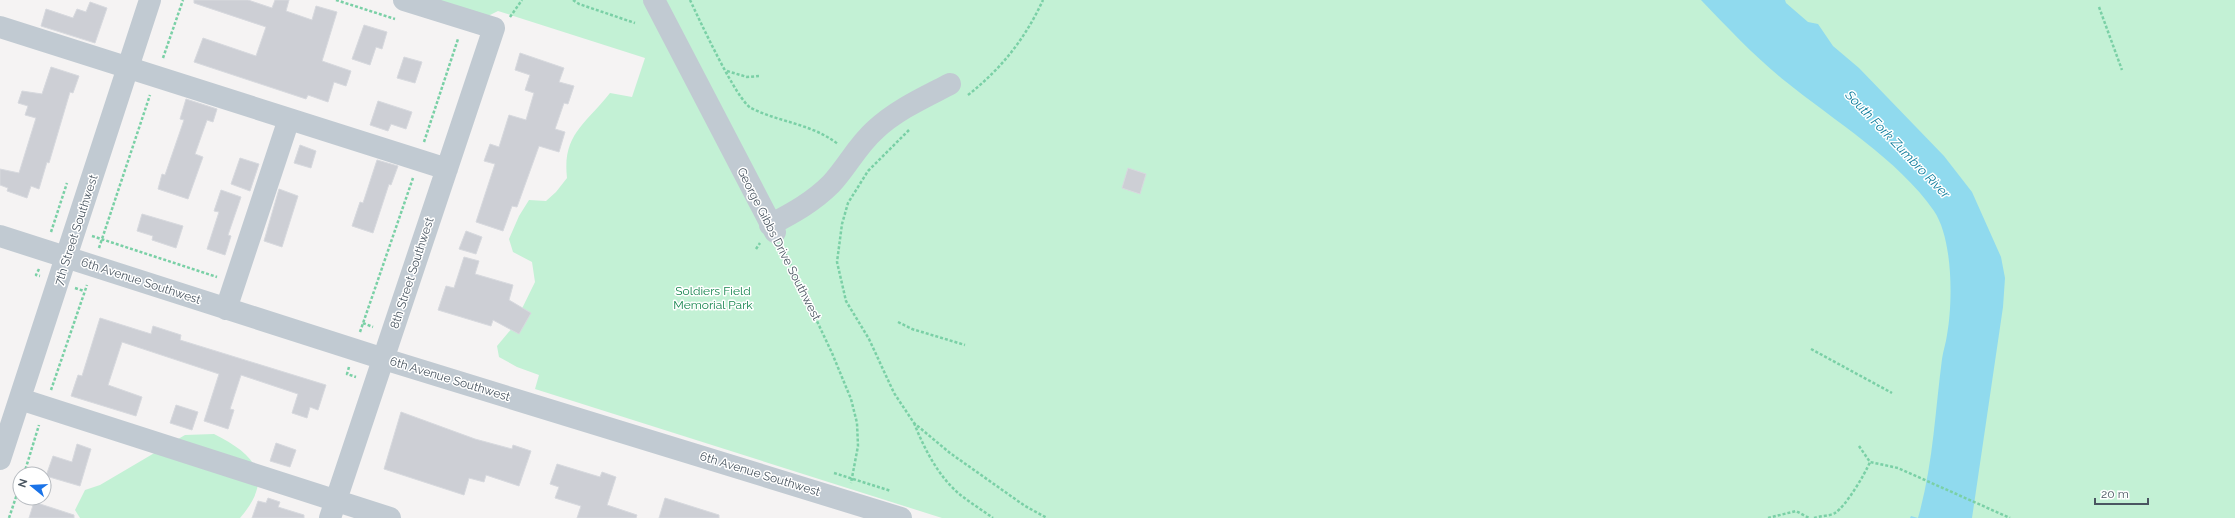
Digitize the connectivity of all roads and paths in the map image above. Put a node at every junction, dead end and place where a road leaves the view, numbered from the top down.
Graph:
1 (150, 0) edge
2 (183, 0) edge
3 (404, 0) edge
4 (573, 0) edge
5 (654, 0) edge
6 (690, 0) edge
7 (1043, 0) edge
8 (2099, 7) dead end
9 (635, 23) dead end
10 (0, 27) edge
11 (458, 39) dead end
12 (128, 68) junction
13 (2122, 70) dead end
14 (726, 71) junction
15 (759, 76) dead end
16 (156, 77) junction
17 (985, 81) dead end
18 (950, 84) dead end
19 (289, 119) junction
20 (894, 144) dead end
21 (851, 156) junction
22 (419, 160) junction
23 (447, 169) junction
24 (868, 171) junction
25 (773, 228) junction
26 (0, 236) edge
27 (67, 258) junction
28 (235, 283) junction
29 (84, 291) dead end
30 (226, 308) junction
31 (898, 322) dead end
32 (362, 323) dead end
33 (965, 345) dead end
34 (1811, 349) dead end
35 (384, 359) junction
36 (1892, 393) dead end
37 (20, 399) junction
38 (45, 407) junction
39 (914, 423) junction
40 (1859, 446) dead end
41 (0, 459) edge
42 (1870, 462) junction
43 (27, 466) edge
44 (834, 473) dead end
45 (852, 479) junction
46 (891, 491) dead end
47 (846, 501) junction
48 (13, 506) edge
49 (333, 509) edge
50 (2009, 517) edge
51 (9, 518) edge
52 (390, 518) edge
53 (901, 518) edge
54 (993, 518) edge
55 (1047, 518) edge
56 (1768, 518) edge
57 (1809, 518) edge
58 (1814, 518) edge

1 - 12 street, 7th Street Southwest
2 - 16 path
3 - 23 street, 8th Street Southwest
4 - 9 path
5 - 25 street, George Gibbs Drive Southwest
6 - 14 path
7 - 17 path
8 - 13 path
10 - 12 street
11 - 22 path
12 - 16 street
12 - 27 street, 7th Street Southwest
14 - 15 path
14 - 21 path
16 - 19 street
16 - 28 path
18 - 21 street
19 - 22 street
19 - 28 street
20 - 24 path
21 - 24 path
21 - 25 street
22 - 23 street
22 - 32 path
23 - 35 street, 8th Street Southwest
24 - 39 path
25 - 45 path, George Gibbs Drive Southwest
26 - 27 street, 6th Avenue Southwest
27 - 30 street, 6th Avenue Southwest
27 - 37 street, 7th Street Southwest
28 - 30 street
29 - 38 path
30 - 35 street, 6th Avenue Southwest
31 - 33 path
34 - 36 path
35 - 47 street, 6th Avenue Southwest
35 - 49 street, 8th Street Southwest
37 - 38 street
37 - 41 street, 7th Street Southwest
38 - 43 path
38 - 49 street
39 - 54 path
39 - 55 path
40 - 42 path
42 - 50 path
42 - 58 path
44 - 45 path
45 - 46 path
45 - 47 path, George Gibbs Drive Southwest
47 - 53 street, 6th Avenue Southwest
48 - 51 path
49 - 52 street
56 - 57 path

